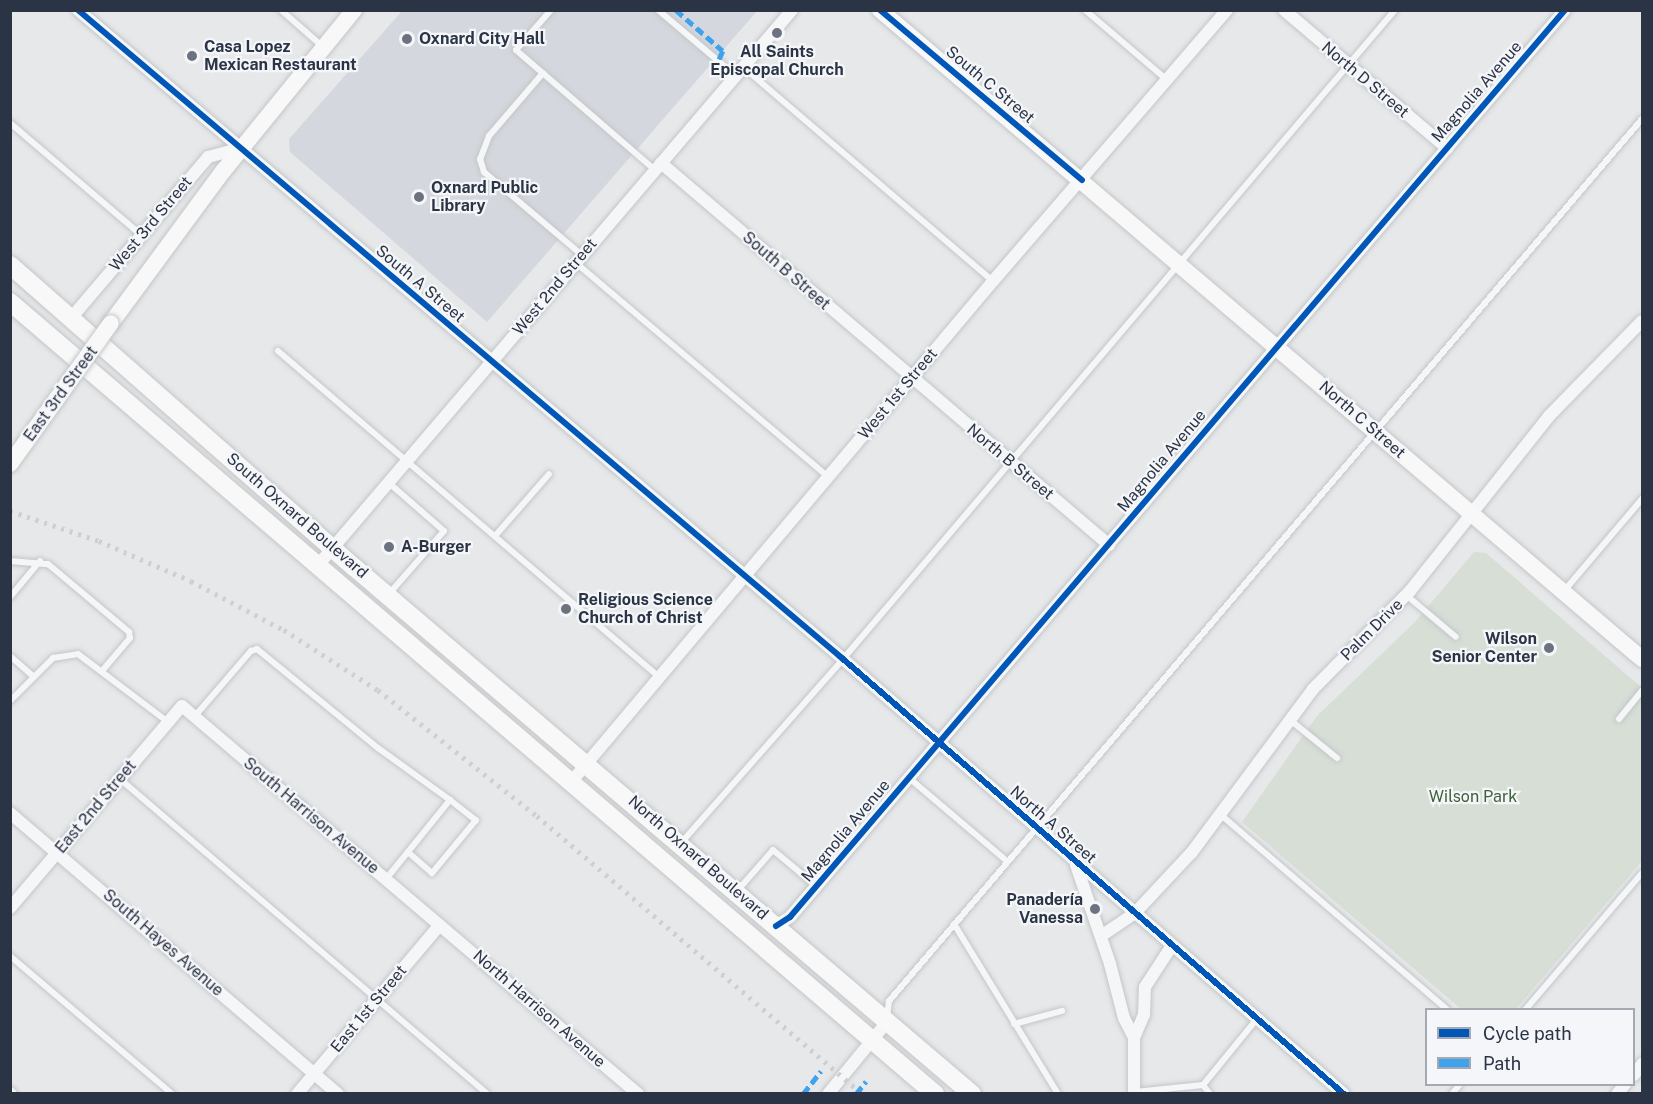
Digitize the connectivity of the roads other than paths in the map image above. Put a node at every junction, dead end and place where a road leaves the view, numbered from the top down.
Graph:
1 (78, 10) edge
2 (281, 10) edge
3 (354, 10) edge
4 (551, 10) edge
5 (658, 10) edge
6 (792, 10) edge
7 (880, 10) edge
8 (1085, 10) edge
9 (1227, 10) edge
10 (1284, 10) edge
11 (1395, 10) edge
12 (1565, 10) edge
13 (323, 46) junction
14 (1347, 66) junction
15 (739, 71) junction
16 (543, 73) junction
17 (1167, 80) junction
18 (1642, 119) edge
19 (10, 123) edge
20 (242, 148) junction
21 (1447, 148) junction
22 (658, 166) junction
23 (1082, 180) junction
24 (142, 235) junction
25 (579, 259) junction
26 (10, 265) edge
27 (1180, 265) junction
28 (993, 280) junction
29 (10, 302) edge
30 (72, 317) junction
31 (1642, 321) edge
32 (111, 323) joint
33 (1277, 347) junction
34 (278, 351) dead end
35 (491, 362) junction
36 (911, 378) junction
37 (1376, 431) junction
38 (406, 462) junction
39 (1011, 463) junction
40 (10, 464) edge
41 (549, 474) dead end
42 (828, 477) junction
43 (388, 482) junction
44 (1642, 499) edge
45 (1472, 514) junction
46 (495, 536) junction
47 (1108, 545) junction
48 (332, 548) junction
49 (10, 561) edge
50 (40, 561) junction
51 (319, 564) junction
52 (744, 577) junction
53 (1563, 592) junction
54 (1406, 595) junction
55 (388, 596) junction
56 (10, 597) edge
57 (1456, 637) dead end
58 (10, 656) edge
59 (843, 659) junction
60 (1642, 659) edge
61 (102, 670) junction
62 (33, 676) junction
63 (658, 676) junction
64 (1642, 691) edge
65 (10, 701) edge
66 (182, 706) joint
67 (195, 716) junction
68 (1289, 719) junction
69 (1619, 719) dead end
70 (168, 722) junction
71 (939, 744) junction
72 (1337, 758) dead end
73 (587, 763) junction
74 (909, 778) junction
75 (120, 779) junction
76 (572, 781) junction
77 (450, 800) junction
78 (10, 813) edge
79 (1221, 815) junction
80 (1035, 828) junction
81 (681, 843) junction
82 (57, 852) junction
83 (408, 852) junction
84 (1007, 861) junction
85 (1076, 864) junction
86 (1642, 873) edge
87 (386, 879) junction
88 (816, 887) junction
89 (737, 892) junction
90 (10, 908) edge
91 (1134, 914) junction
92 (954, 924) junction
93 (440, 925) junction
94 (777, 926) junction
95 (1101, 936) junction
96 (750, 937) junction
97 (1171, 947) junction
98 (10, 956) edge
99 (377, 1000) junction
100 (1446, 1008) edge
101 (1527, 1008) edge
102 (1062, 1011) dead end
103 (1256, 1020) junction
104 (887, 1022) junction
105 (1014, 1024) junction
106 (1134, 1038) junction
107 (873, 1042) junction
108 (314, 1073) junction
109 (1203, 1084) junction
110 (1132, 1093) edge
111 (172, 1094) edge
112 (297, 1094) edge
113 (338, 1094) edge
114 (487, 1094) edge
115 (638, 1094) edge
116 (828, 1094) edge
117 (934, 1094) edge
118 (972, 1094) edge
119 (1058, 1094) edge
120 (1210, 1094) edge
121 (1344, 1094) edge

1 - 20 street, South A Street
2 - 13 lane
3 - 13 street, West 3rd Street
4 - 16 lane
5 - 15 lane
6 - 15 street, West 2nd Street
7 - 23 street, South C Street
8 - 17 lane
9 - 17 street, West 1st Street
10 - 14 street, North D Street
11 - 14 lane
12 - 21 street, Magnolia Avenue
13 - 20 street, West 3rd Street
14 - 21 street, North D Street
14 - 27 lane
15 - 22 street, West 2nd Street
15 - 28 lane
16 - 22 lane
16 - 25 lane
17 - 23 street, West 1st Street
18 - 37 lane
19 - 24 lane
20 - 24 street, West 3rd Street
20 - 32 street, West 3rd Street
20 - 35 street, South A Street
21 - 33 street, Magnolia Avenue
22 - 25 street, West 2nd Street
22 - 36 street, South B Street
23 - 27 street, North C Street
23 - 28 street, West 1st Street
24 - 30 street, West 3rd Street
25 - 35 street, West 2nd Street
25 - 42 lane
26 - 30 main road, South Oxnard Boulevard
27 - 33 street, North C Street
27 - 39 lane
28 - 36 street, West 1st Street
29 - 51 main road, South Oxnard Boulevard
30 - 48 main road, South Oxnard Boulevard
31 - 45 street, Palm Drive
32 - 40 street, East 3rd Street, bridge
33 - 37 street, North C Street
33 - 47 street, Magnolia Avenue
34 - 38 lane
35 - 38 street, West 2nd Street
35 - 52 street, South A Street
36 - 39 street, North B Street
36 - 42 street, West 1st Street
37 - 45 street, North C Street
37 - 80 lane
38 - 43 street, West 2nd Street
38 - 46 lane
39 - 47 street, North B Street
39 - 59 lane
41 - 46 lane
42 - 52 street, West 1st Street
43 - 48 street, West 2nd Street
43 - 55 lane
44 - 53 lane
45 - 53 street, North C Street
45 - 54 street, Palm Drive
46 - 63 lane
47 - 71 street, Magnolia Avenue
48 - 51 street, West 2nd Street
48 - 55 main road, South Oxnard Boulevard
49 - 50 lane
50 - 56 lane
50 - 61 lane
51 - 76 main road, South Oxnard Boulevard
52 - 59 street, North A Street
52 - 63 street, West 1st Street
53 - 60 street, North C Street
54 - 57 lane
54 - 68 street, Palm Drive
55 - 73 main road, South Oxnard Boulevard
58 - 62 lane
59 - 71 street, North A Street
59 - 81 lane
61 - 62 lane
61 - 70 lane
62 - 65 lane
63 - 73 street, West 1st Street
64 - 69 lane
66 - 67 street, South Harrison Avenue
66 - 70 street, East 2nd Street
67 - 77 lane
67 - 87 street, South Harrison Avenue
68 - 72 lane
68 - 79 street, Palm Drive
70 - 75 street, East 2nd Street
71 - 74 street, Magnolia Avenue
71 - 80 street, North A Street
73 - 76 street, West 1st Street
73 - 81 main road, North Oxnard Boulevard
74 - 84 lane
74 - 88 street, Magnolia Avenue
75 - 82 street, East 2nd Street
75 - 99 lane
76 - 96 main road, North Oxnard Boulevard
77 - 83 lane
77 - 83 lane
78 - 82 street, South Hayes Avenue
79 - 91 street, Palm Drive
79 - 100 lane
80 - 84 lane
80 - 85 street, North A Street
81 - 89 main road, North Oxnard Boulevard
82 - 90 street, East 2nd Street
82 - 108 street, South Hayes Avenue
83 - 87 lane
84 - 92 lane
85 - 91 street, North A Street
85 - 95 street
86 - 101 lane
87 - 93 street, South Harrison Avenue
88 - 89 lane
88 - 94 street, Magnolia Avenue
89 - 94 main road, North Oxnard Boulevard
91 - 95 street, Palm Drive
91 - 97 street, North A Street
92 - 104 lane
92 - 105 lane
93 - 99 street, East 1st Street
93 - 115 street, North Harrison Avenue
94 - 96 main road
94 - 104 main road, North Oxnard Boulevard
95 - 106 street
96 - 107 main road, North Oxnard Boulevard
97 - 103 street, North A Street
97 - 106 street
98 - 111 lane
99 - 108 street, East 1st Street
99 - 114 lane
102 - 105 lane
103 - 109 lane
103 - 121 street, North A Street
104 - 107 street
104 - 118 main road, North Oxnard Boulevard
105 - 119 lane
106 - 110 street
107 - 116 street
107 - 117 main road, North Oxnard Boulevard
108 - 112 street, East 1st Street
108 - 113 street, South Hayes Avenue
109 - 110 lane
109 - 120 lane

